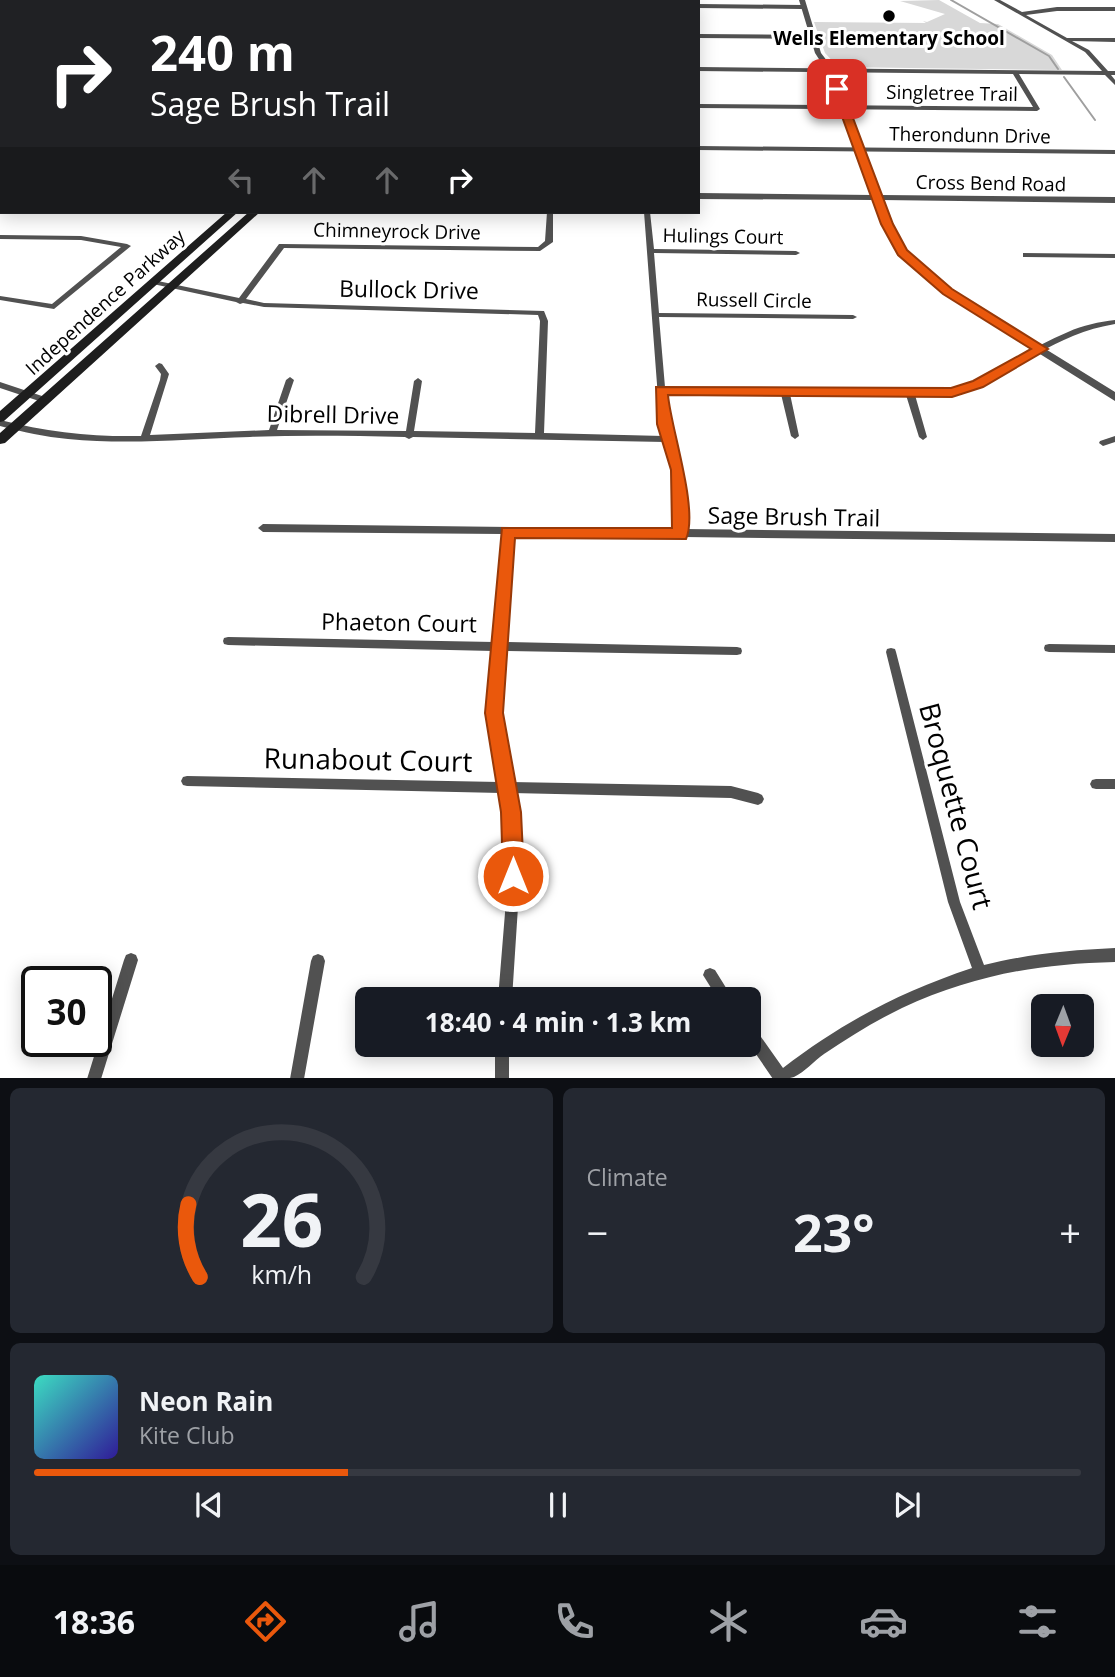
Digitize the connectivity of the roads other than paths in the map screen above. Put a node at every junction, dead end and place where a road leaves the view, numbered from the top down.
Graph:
1 (996, 0) edge
2 (802, 3) edge
3 (700, 6) edge
4 (1115, 9) edge
5 (1020, 14) junction
6 (700, 36) edge
7 (813, 37) junction
8 (1067, 39) junction
9 (1115, 40) edge
10 (700, 69) edge
11 (830, 71) junction
12 (1015, 72) junction
13 (1107, 73) junction
14 (1115, 73) edge
15 (1115, 83) edge
16 (700, 106) edge
17 (844, 108) junction
18 (700, 148) edge
19 (860, 150) junction
20 (1115, 152) edge
21 (700, 196) edge
22 (878, 198) junction
23 (1115, 200) edge
24 (231, 214) edge
25 (253, 214) edge
26 (550, 214) edge
27 (647, 214) edge
28 (0, 237) edge
29 (650, 251) junction
30 (796, 253) dead end
31 (1026, 255) dead end
32 (1115, 256) edge
33 (153, 282) junction
34 (172, 286) junction
35 (0, 298) edge
36 (240, 302) junction
37 (655, 315) junction
38 (853, 317) dead end
39 (1115, 322) edge
40 (1041, 349) junction
41 (159, 366) dead end
42 (290, 380) dead end
43 (418, 381) dead end
44 (0, 385) edge
45 (661, 390) junction
46 (785, 392) junction
47 (29, 394) junction
48 (909, 394) junction
49 (1115, 397) edge
50 (44, 400) junction
51 (0, 420) edge
52 (14, 427) junction
53 (272, 433) junction
54 (409, 436) junction
55 (795, 436) dead end
56 (145, 437) junction
57 (538, 437) junction
58 (923, 437) dead end
59 (668, 439) junction
60 (1115, 439) edge
61 (0, 440) edge
62 (1103, 443) dead end
63 (263, 528) dead end
64 (507, 532) junction
65 (680, 535) junction
66 (1115, 538) edge
67 (228, 640) dead end
68 (498, 646) junction
69 (1049, 648) dead end
70 (1115, 649) edge
71 (737, 651) dead end
72 (891, 652) dead end
73 (187, 781) dead end
74 (1096, 784) dead end
75 (1115, 784) edge
76 (506, 787) junction
77 (758, 799) dead end
78 (1115, 956) edge
79 (131, 960) dead end
80 (318, 961) dead end
81 (978, 970) junction
82 (710, 975) dead end
83 (506, 987) edge
84 (718, 987) edge
85 (761, 1050) edge
86 (502, 1057) edge
87 (94, 1078) edge
88 (297, 1078) edge
89 (502, 1078) edge
90 (780, 1078) edge

1 - 5 street
2 - 3 street
2 - 7 street
4 - 5 street
5 - 8 street
6 - 7 street
7 - 11 street
8 - 9 street
8 - 13 street
10 - 11 street
11 - 12 street
11 - 17 street
12 - 13 street
12 - 17 street, Singletree Trail
13 - 14 street
13 - 15 street
16 - 17 street, Singletree Trail
17 - 19 street
18 - 19 street, Therondunn Drive
19 - 20 street, Therondunn Drive
19 - 22 street
21 - 22 street, Cross Bend Road
22 - 23 street, Cross Bend Road
22 - 40 street
24 - 33 main road, Independence Parkway
25 - 34 main road, Independence Parkway
26 - 36 street, Chimneyrock Drive
27 - 29 street
28 - 35 street
29 - 30 street, Hulings Court
29 - 37 street
31 - 32 street
33 - 34 street, Bullock Drive
33 - 47 main road, Independence Parkway
34 - 36 street, Bullock Drive
34 - 50 main road, Independence Parkway
36 - 57 street, Bullock Drive
37 - 38 street, Russell Circle
37 - 45 street
39 - 40 street
40 - 48 street
40 - 49 street
41 - 56 street
42 - 53 street
43 - 54 street
44 - 47 street
45 - 46 street
45 - 59 street
46 - 48 street
46 - 55 street
47 - 50 street
47 - 51 main road, Independence Parkway
48 - 58 street
50 - 52 main road, Independence Parkway
51 - 52 street, Dibrell Drive
52 - 56 street, Dibrell Drive
52 - 61 main road, Independence Parkway
53 - 54 street, Dibrell Drive
53 - 56 street, Dibrell Drive
54 - 57 street, Dibrell Drive
57 - 59 street, Dibrell Drive
59 - 65 street
60 - 62 street
63 - 64 street, Sage Brush Trail
64 - 65 street, Sage Brush Trail
64 - 68 street
65 - 66 street, Sage Brush Trail
67 - 68 street, Phaeton Court
68 - 71 street, Phaeton Court
68 - 76 street
69 - 70 street
72 - 81 street, Broquette Court
73 - 76 street, Runabout Court
74 - 75 street
76 - 77 street, Runabout Court
76 - 83 street
78 - 81 street
79 - 87 street
80 - 88 street
81 - 90 street
82 - 84 street
85 - 90 street
86 - 89 street

